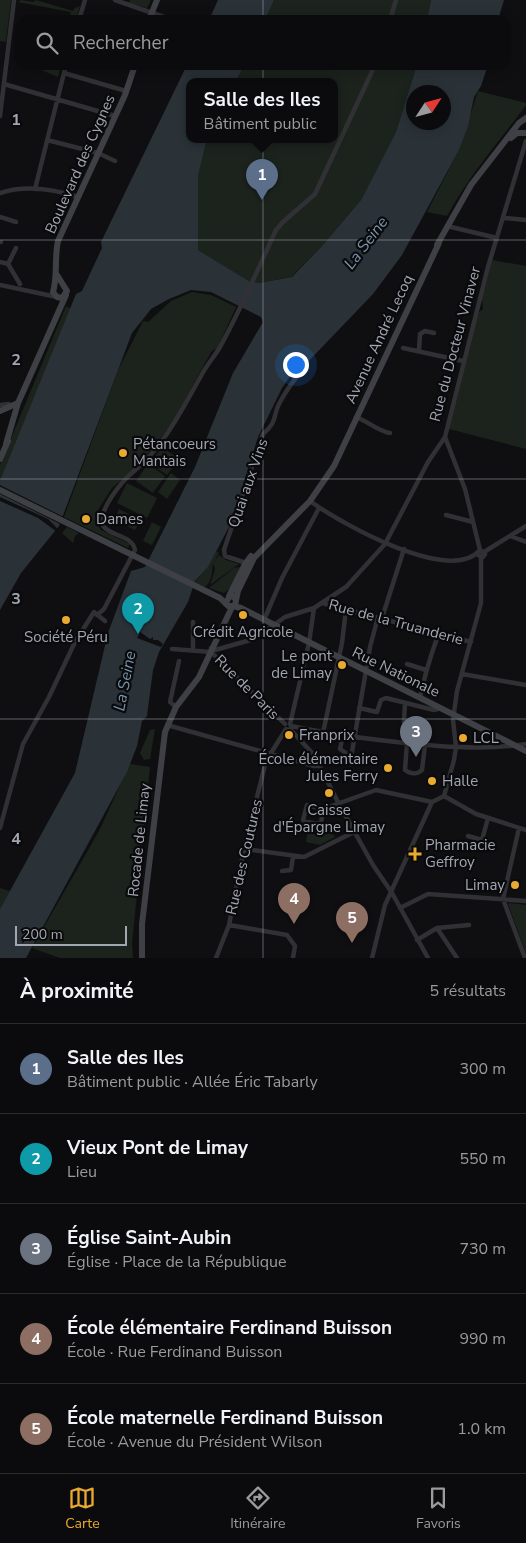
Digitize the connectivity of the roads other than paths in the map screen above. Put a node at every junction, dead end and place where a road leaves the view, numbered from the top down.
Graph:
1 (14, 0) edge
2 (85, 0) edge
3 (115, 0) edge
4 (157, 0) edge
5 (396, 0) edge
6 (129, 2) edge
7 (152, 12) junction
8 (80, 15) edge
9 (151, 15) edge
10 (159, 15) edge
11 (392, 15) edge
12 (0, 56) edge
13 (7, 56) junction
14 (65, 70) edge
15 (133, 70) edge
16 (373, 70) edge
17 (64, 73) junction
18 (4, 84) junction
19 (126, 92) junction
20 (57, 99) junction
21 (0, 116) edge
22 (115, 116) junction
23 (523, 122) edge
24 (524, 136) edge
25 (47, 140) junction
26 (498, 151) junction
27 (98, 153) junction
28 (115, 161) dead end
29 (35, 189) junction
30 (0, 193) edge
31 (78, 198) junction
32 (0, 218) edge
33 (504, 218) junction
34 (526, 220) edge
35 (16, 222) dead end
36 (447, 226) junction
37 (497, 238) junction
38 (16, 248) dead end
39 (0, 262) edge
40 (8, 264) junction
41 (20, 284) dead end
42 (0, 285) edge
43 (57, 287) junction
44 (42, 294) junction
45 (66, 295) junction
46 (57, 298) junction
47 (61, 310) junction
48 (434, 333) dead end
49 (404, 348) dead end
50 (419, 350) junction
51 (463, 361) junction
52 (306, 365) dead end
53 (33, 372) junction
54 (0, 405) edge
55 (13, 411) junction
56 (0, 412) edge
57 (355, 420) junction
58 (390, 433) dead end
59 (445, 437) junction
60 (0, 459) edge
61 (0, 490) edge
62 (310, 501) junction
63 (319, 508) junction
64 (446, 515) dead end
65 (473, 522) junction
66 (526, 526) edge
67 (510, 536) junction
68 (526, 542) edge
69 (386, 544) junction
70 (404, 549) junction
71 (132, 554) junction
72 (481, 554) junction
73 (248, 564) junction
74 (231, 602) junction
75 (322, 603) junction
76 (314, 608) junction
77 (346, 608) junction
78 (95, 614) junction
79 (380, 618) junction
80 (105, 620) dead end
81 (264, 620) junction
82 (193, 622) dead end
83 (273, 624) junction
84 (437, 635) junction
85 (471, 642) junction
86 (309, 643) junction
87 (172, 649) dead end
88 (193, 650) junction
89 (210, 650) junction
90 (339, 658) junction
91 (207, 660) joint
92 (179, 661) dead end
93 (407, 664) dead end
94 (426, 670) junction
95 (367, 672) junction
96 (462, 674) junction
97 (526, 685) edge
98 (420, 698) junction
99 (405, 703) junction
100 (176, 707) junction
101 (359, 708) junction
102 (441, 708) junction
103 (454, 715) junction
104 (167, 724) junction
105 (288, 726) junction
106 (323, 733) junction
107 (343, 735) junction
108 (354, 737) junction
109 (407, 743) junction
110 (526, 744) edge
111 (425, 745) junction
112 (516, 746) junction
113 (456, 747) junction
114 (526, 751) edge
115 (352, 752) dead end
116 (270, 755) junction
117 (351, 764) dead end
118 (320, 765) junction
119 (444, 796) junction
120 (432, 802) junction
121 (339, 804) junction
122 (323, 809) junction
123 (488, 818) junction
124 (0, 828) edge
125 (520, 828) junction
126 (526, 830) edge
127 (354, 832) junction
128 (468, 836) dead end
129 (244, 849) junction
130 (293, 856) junction
131 (282, 871) dead end
132 (392, 893) junction
133 (503, 899) junction
134 (526, 902) edge
135 (400, 908) junction
136 (469, 925) dead end
137 (229, 926) junction
138 (437, 928) junction
139 (417, 940) junction
140 (142, 958) edge
141 (216, 958) edge
142 (293, 958) edge
143 (372, 958) edge
144 (428, 958) edge
145 (457, 958) edge
146 (525, 958) edge

1 - 13 street
2 - 8 street
3 - 6 street
4 - 7 main road
5 - 11 street
6 - 7 street
7 - 9 main road
7 - 10 street
12 - 13 street
13 - 18 street
14 - 17 street
15 - 19 main road, Boulevard des Cygnes
16 - 71 street
17 - 19 street
17 - 20 street
18 - 20 street
18 - 21 street
19 - 22 main road, Boulevard des Cygnes
20 - 22 street
20 - 25 street
22 - 27 main road, Boulevard des Cygnes
23 - 24 main road
23 - 26 main road
24 - 26 main road
24 - 33 street, Rue du Docteur Vinaver
25 - 27 street
25 - 29 street
26 - 36 main road, Avenue André Lecoq
27 - 28 street
27 - 31 main road, Boulevard des Cygnes
29 - 30 street
29 - 31 street
31 - 43 main road, Boulevard des Cygnes
32 - 35 street
33 - 34 street
33 - 37 street, Rue du Docteur Vinaver
36 - 37 street
36 - 57 main road, Avenue André Lecoq
37 - 51 street, Rue du Docteur Vinaver
38 - 40 street
39 - 40 street
40 - 41 street
42 - 44 street
43 - 44 street
43 - 45 main road
43 - 46 main road
44 - 46 street
45 - 46 main road
45 - 47 main road
46 - 47 main road
47 - 53 main road
48 - 50 street
49 - 50 street
50 - 51 street
51 - 59 street, Rue du Docteur Vinaver
52 - 73 street, Quai aux Vins
53 - 55 main road
53 - 55 main road
54 - 55 street
55 - 56 main road
55 - 60 main road
57 - 58 street
57 - 62 main road, Avenue André Lecoq
59 - 65 street
59 - 69 street, Rue du Docteur Vinaver
61 - 71 main road, Rue Nationale
62 - 63 street
62 - 73 main road, Avenue André Lecoq
63 - 69 street
63 - 81 street
64 - 65 street
65 - 72 street
66 - 67 street
67 - 68 street
67 - 72 street
69 - 70 street
69 - 75 street, Rue du Docteur Vinaver
70 - 72 street
70 - 79 street
71 - 74 main road, Rue Nationale
71 - 78 street
72 - 85 street
73 - 74 main road, Avenue André Lecoq
74 - 81 main road, Rue Nationale
74 - 89 main road, Avenue André Lecoq
75 - 76 street, Rue du Docteur Vinaver
75 - 77 street, Rue de la Truanderie
76 - 83 street, Rue du Docteur Vinaver
76 - 86 street, Rue des Coutures
77 - 79 street, Rue de la Truanderie
77 - 90 street
78 - 80 street
78 - 124 street
79 - 84 street, Rue de la Truanderie
79 - 95 street
81 - 83 main road, Rue Nationale
82 - 88 street
83 - 86 main road, Rue Nationale
83 - 89 street, Rue du Docteur Vinaver
84 - 85 street, Rue de la Truanderie
84 - 94 street
85 - 96 street
86 - 90 main road, Rue Nationale
86 - 105 street, Rue des Coutures
87 - 88 street
88 - 89 street
89 - 91 main road, Avenue André Lecoq
89 - 105 street, Rue de Paris
90 - 95 main road, Rue Nationale
90 - 106 street
91 - 100 main road, Rocade de Limay
92 - 100 street
93 - 94 street
94 - 98 street
95 - 98 main road, Rue Nationale
95 - 101 street
96 - 97 street
96 - 103 street
98 - 102 main road, Rue Nationale
99 - 101 street
99 - 102 street
99 - 109 street
100 - 104 main road, Rocade de Limay
101 - 108 street
102 - 103 main road, Rue Nationale
103 - 112 main road, Rue Nationale
103 - 113 street
104 - 116 street
104 - 140 main road, Rocade de Limay
105 - 106 street
105 - 116 street, Rue des Coutures
105 - 118 street, Rue de Paris
106 - 107 street
107 - 108 street
107 - 117 street
108 - 109 street
108 - 115 street
109 - 111 street
109 - 111 street
110 - 112 street
111 - 113 street
112 - 113 street
112 - 114 main road, Rue Nationale
113 - 119 street
116 - 118 street
116 - 129 street, Rue des Coutures
118 - 121 street, Rue de Paris
119 - 120 street
119 - 123 street
120 - 121 street
120 - 132 street
121 - 122 street
121 - 127 street, Rue de Paris
122 - 122 street
123 - 125 street
123 - 128 street
125 - 126 street
125 - 133 street
127 - 130 street
127 - 132 street, Rue de Paris
129 - 130 street
129 - 137 street, Rue des Coutures
130 - 131 street
132 - 135 street, Rue de Paris
132 - 143 street
133 - 134 street
133 - 135 street
133 - 146 street
135 - 139 street, Rue de Paris
136 - 138 street
137 - 141 street, Rue des Coutures
137 - 142 street
138 - 139 street
138 - 145 street
139 - 144 street, Rue de Paris

